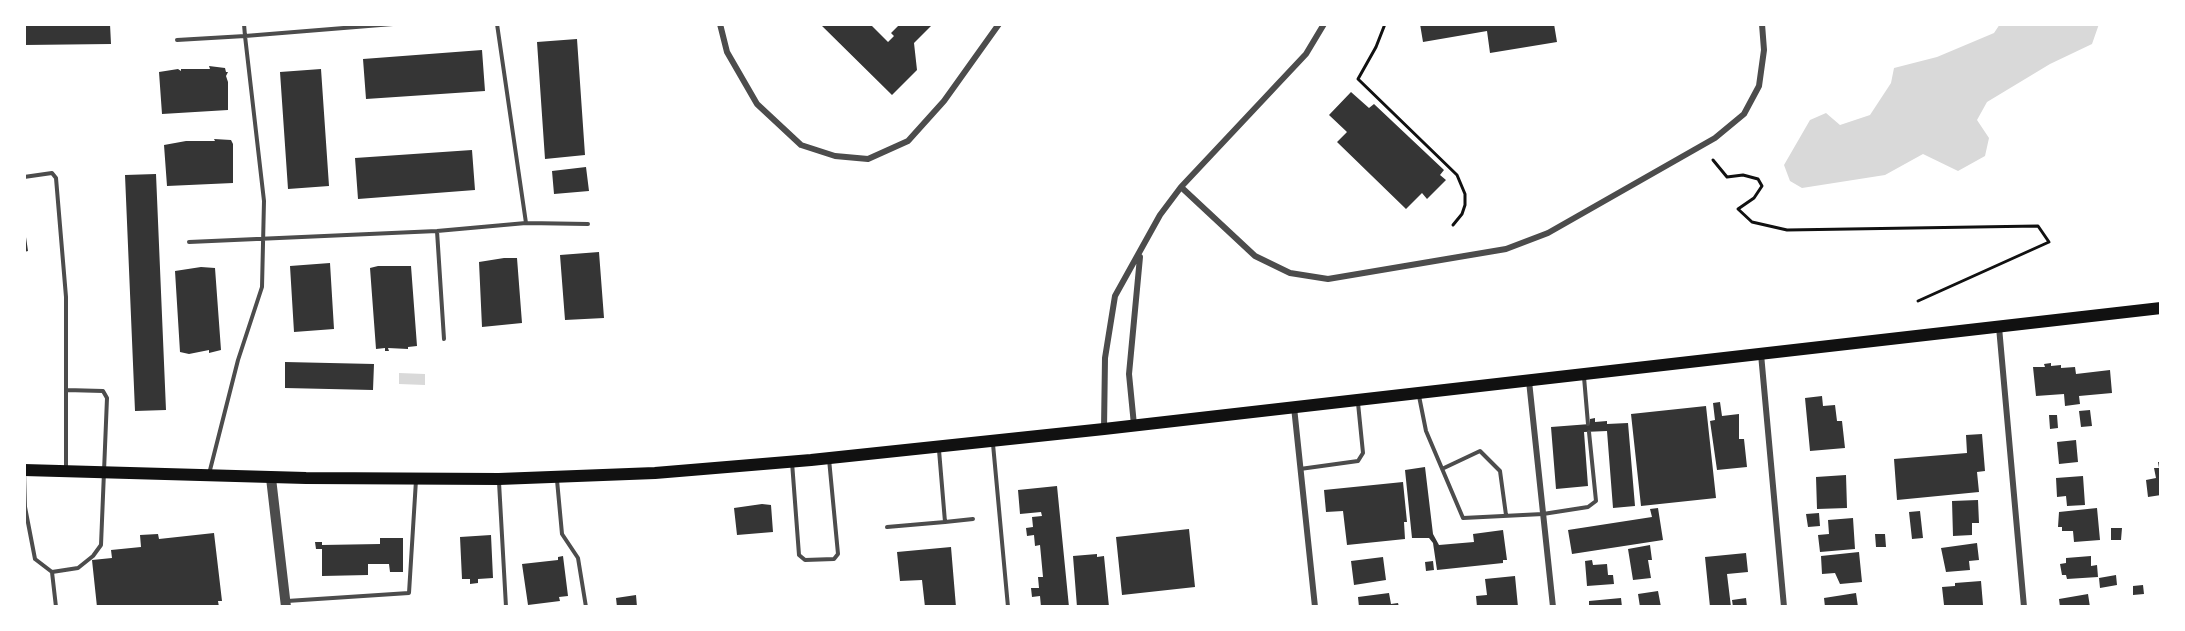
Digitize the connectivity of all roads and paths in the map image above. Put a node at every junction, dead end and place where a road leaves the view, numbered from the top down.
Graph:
1 (244, 24) edge
2 (393, 24) edge
3 (497, 24) edge
4 (720, 24) edge
5 (999, 24) edge
6 (1324, 24) edge
7 (1384, 24) edge
8 (1762, 24) edge
9 (245, 36) junction
10 (177, 40) dead end
11 (1713, 160) dead end
12 (24, 177) edge
13 (1181, 187) junction
14 (526, 223) junction
15 (588, 224) dead end
16 (1453, 225) dead end
17 (436, 231) junction
18 (263, 239) junction
19 (189, 242) dead end
20 (1140, 253) junction
21 (1918, 301) dead end
22 (2161, 308) edge
23 (1999, 327) junction
24 (444, 339) dead end
25 (1761, 353) junction
26 (1584, 374) junction
27 (1529, 380) junction
28 (66, 390) junction
29 (1418, 393) junction
30 (1358, 399) junction
31 (1293, 406) junction
32 (1588, 424) dead end
33 (1134, 425) junction
34 (1104, 429) junction
35 (1589, 432) dead end
36 (992, 441) junction
37 (939, 446) junction
38 (829, 458) junction
39 (792, 462) junction
40 (1443, 468) junction
41 (1300, 469) junction
42 (24, 470) edge
43 (66, 471) junction
44 (103, 473) junction
45 (209, 475) junction
46 (557, 476) junction
47 (271, 478) junction
48 (416, 478) junction
49 (499, 478) junction
50 (1543, 514) junction
51 (1506, 515) junction
52 (973, 519) dead end
53 (945, 522) junction
54 (887, 527) dead end
55 (52, 572) junction
56 (286, 604) edge
57 (56, 607) edge
58 (506, 607) edge
59 (586, 607) edge
60 (1008, 607) edge
61 (1315, 607) edge
62 (1552, 607) edge
63 (1784, 607) edge
64 (2024, 607) edge

1 - 9 lane
2 - 9 lane
3 - 14 lane
4 - 5 street
6 - 13 street
7 - 16 path
8 - 13 street
9 - 10 lane
9 - 18 lane
11 - 21 path
12 - 28 lane
13 - 20 street
14 - 15 lane
14 - 17 lane
17 - 18 lane
17 - 24 lane
18 - 19 lane
18 - 45 lane
20 - 33 street
20 - 34 street
22 - 23 main road
23 - 25 main road
23 - 64 street
25 - 26 main road
25 - 63 street
26 - 27 main road
26 - 32 lane
27 - 29 main road
27 - 50 street
28 - 43 lane
28 - 44 lane
29 - 30 main road
29 - 40 lane
30 - 31 main road
30 - 41 lane
31 - 33 main road
31 - 41 street
33 - 34 main road
34 - 36 main road
35 - 50 lane
36 - 37 main road
36 - 60 lane
37 - 38 main road
37 - 53 lane
38 - 39 main road
38 - 39 lane
39 - 46 main road
40 - 51 lane
40 - 51 lane
41 - 61 street
42 - 43 main road
42 - 55 lane
43 - 44 main road
44 - 45 main road
44 - 55 lane
45 - 47 main road
46 - 49 main road
46 - 59 lane
47 - 48 main road
47 - 56 street
48 - 49 main road
48 - 56 lane
49 - 58 lane
50 - 51 lane
50 - 62 street
52 - 53 lane
53 - 54 lane
55 - 57 lane

